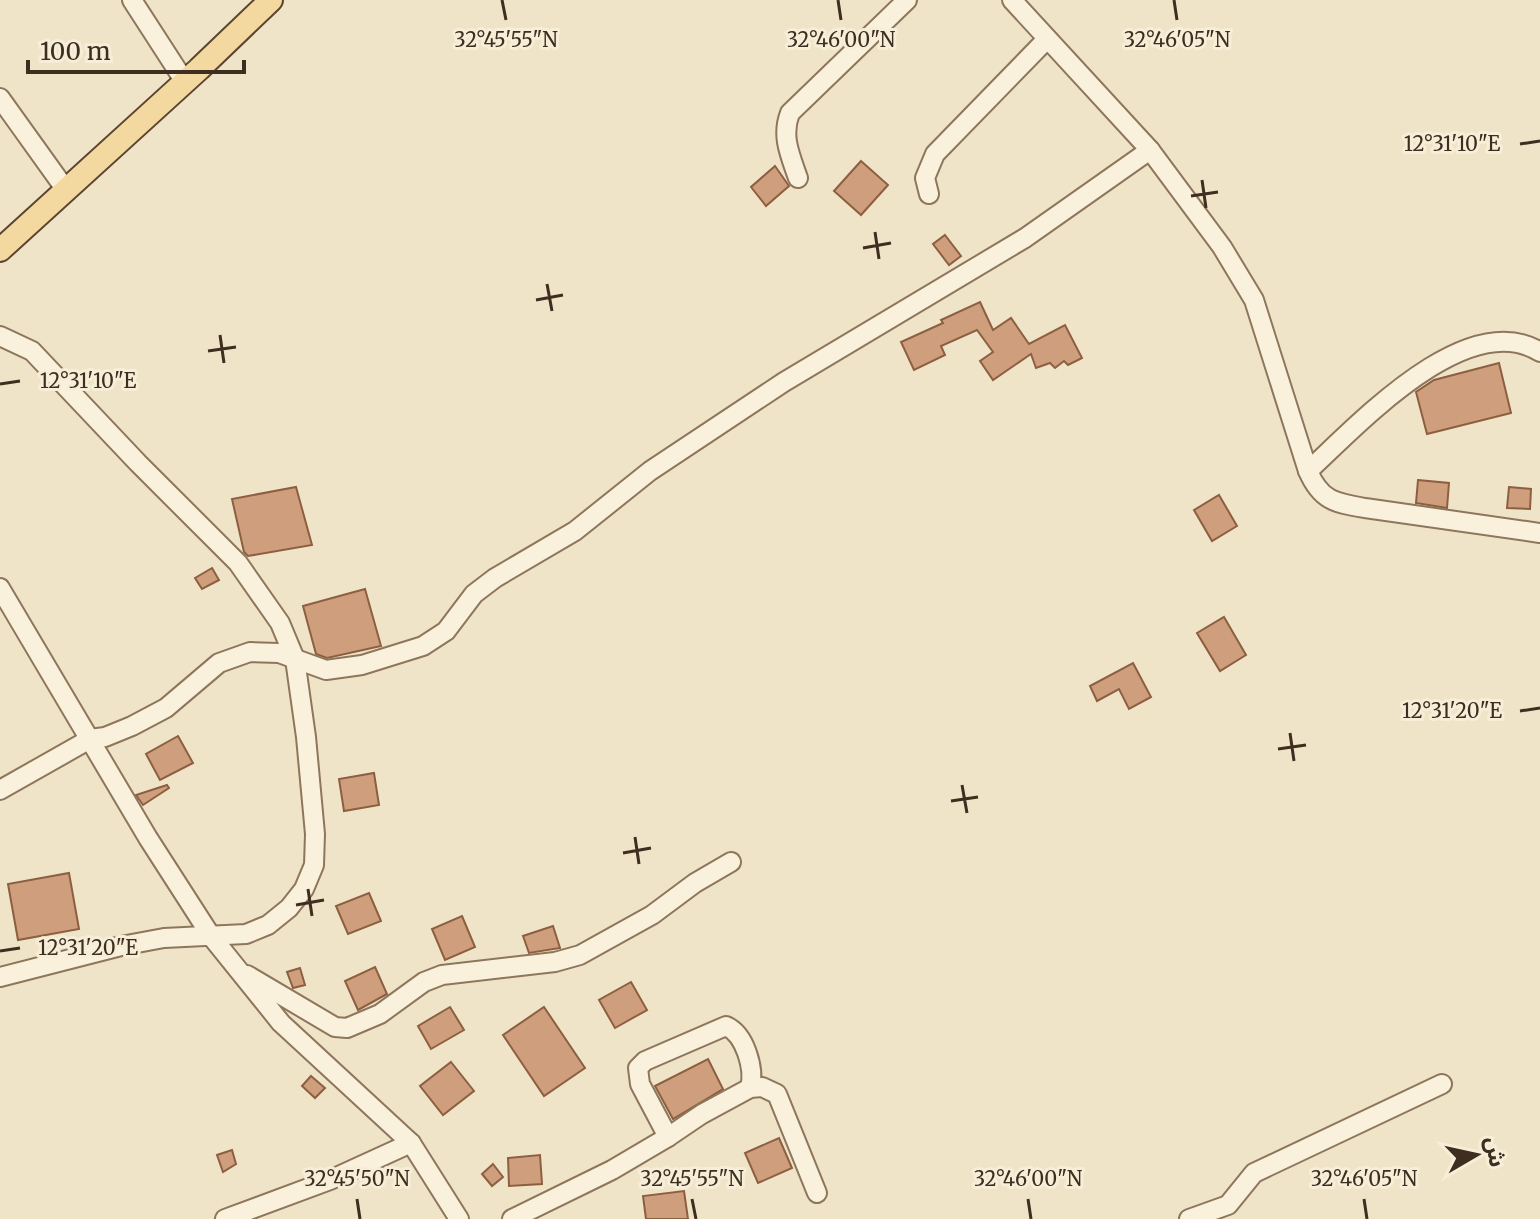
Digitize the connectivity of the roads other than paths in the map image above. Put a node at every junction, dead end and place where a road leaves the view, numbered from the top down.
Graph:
1 (132, 0) edge
2 (271, 0) edge
3 (907, 0) edge
4 (1012, 0) edge
5 (1047, 39) junction
6 (185, 82) junction
7 (0, 98) edge
8 (1150, 150) junction
9 (798, 178) dead end
10 (66, 190) junction
11 (929, 194) dead end
12 (0, 250) edge
13 (0, 336) edge
14 (1540, 352) edge
15 (1308, 471) junction
16 (1540, 533) edge
17 (0, 588) edge
18 (295, 659) junction
19 (90, 739) junction
20 (0, 790) edge
21 (731, 862) dead end
22 (211, 936) junction
23 (232, 964) junction
24 (0, 977) edge
25 (1442, 1084) dead end
26 (750, 1088) junction
27 (668, 1137) junction
28 (411, 1143) junction
29 (817, 1193) dead end
30 (225, 1219) edge
31 (459, 1219) edge
32 (512, 1219) edge
33 (1189, 1219) edge

1 - 6 street
2 - 6 main road
3 - 9 street
4 - 5 street
5 - 8 street
5 - 11 street
6 - 10 main road
7 - 10 street
8 - 15 street
8 - 18 street
10 - 12 main road
13 - 18 street
14 - 15 street
15 - 16 street
17 - 19 street
18 - 19 street
18 - 22 street
19 - 20 street
19 - 22 street
21 - 23 street
22 - 23 street
22 - 24 street
23 - 28 street
25 - 33 street
26 - 27 street
26 - 27 street
26 - 29 street
27 - 32 street
28 - 30 street
28 - 31 street

